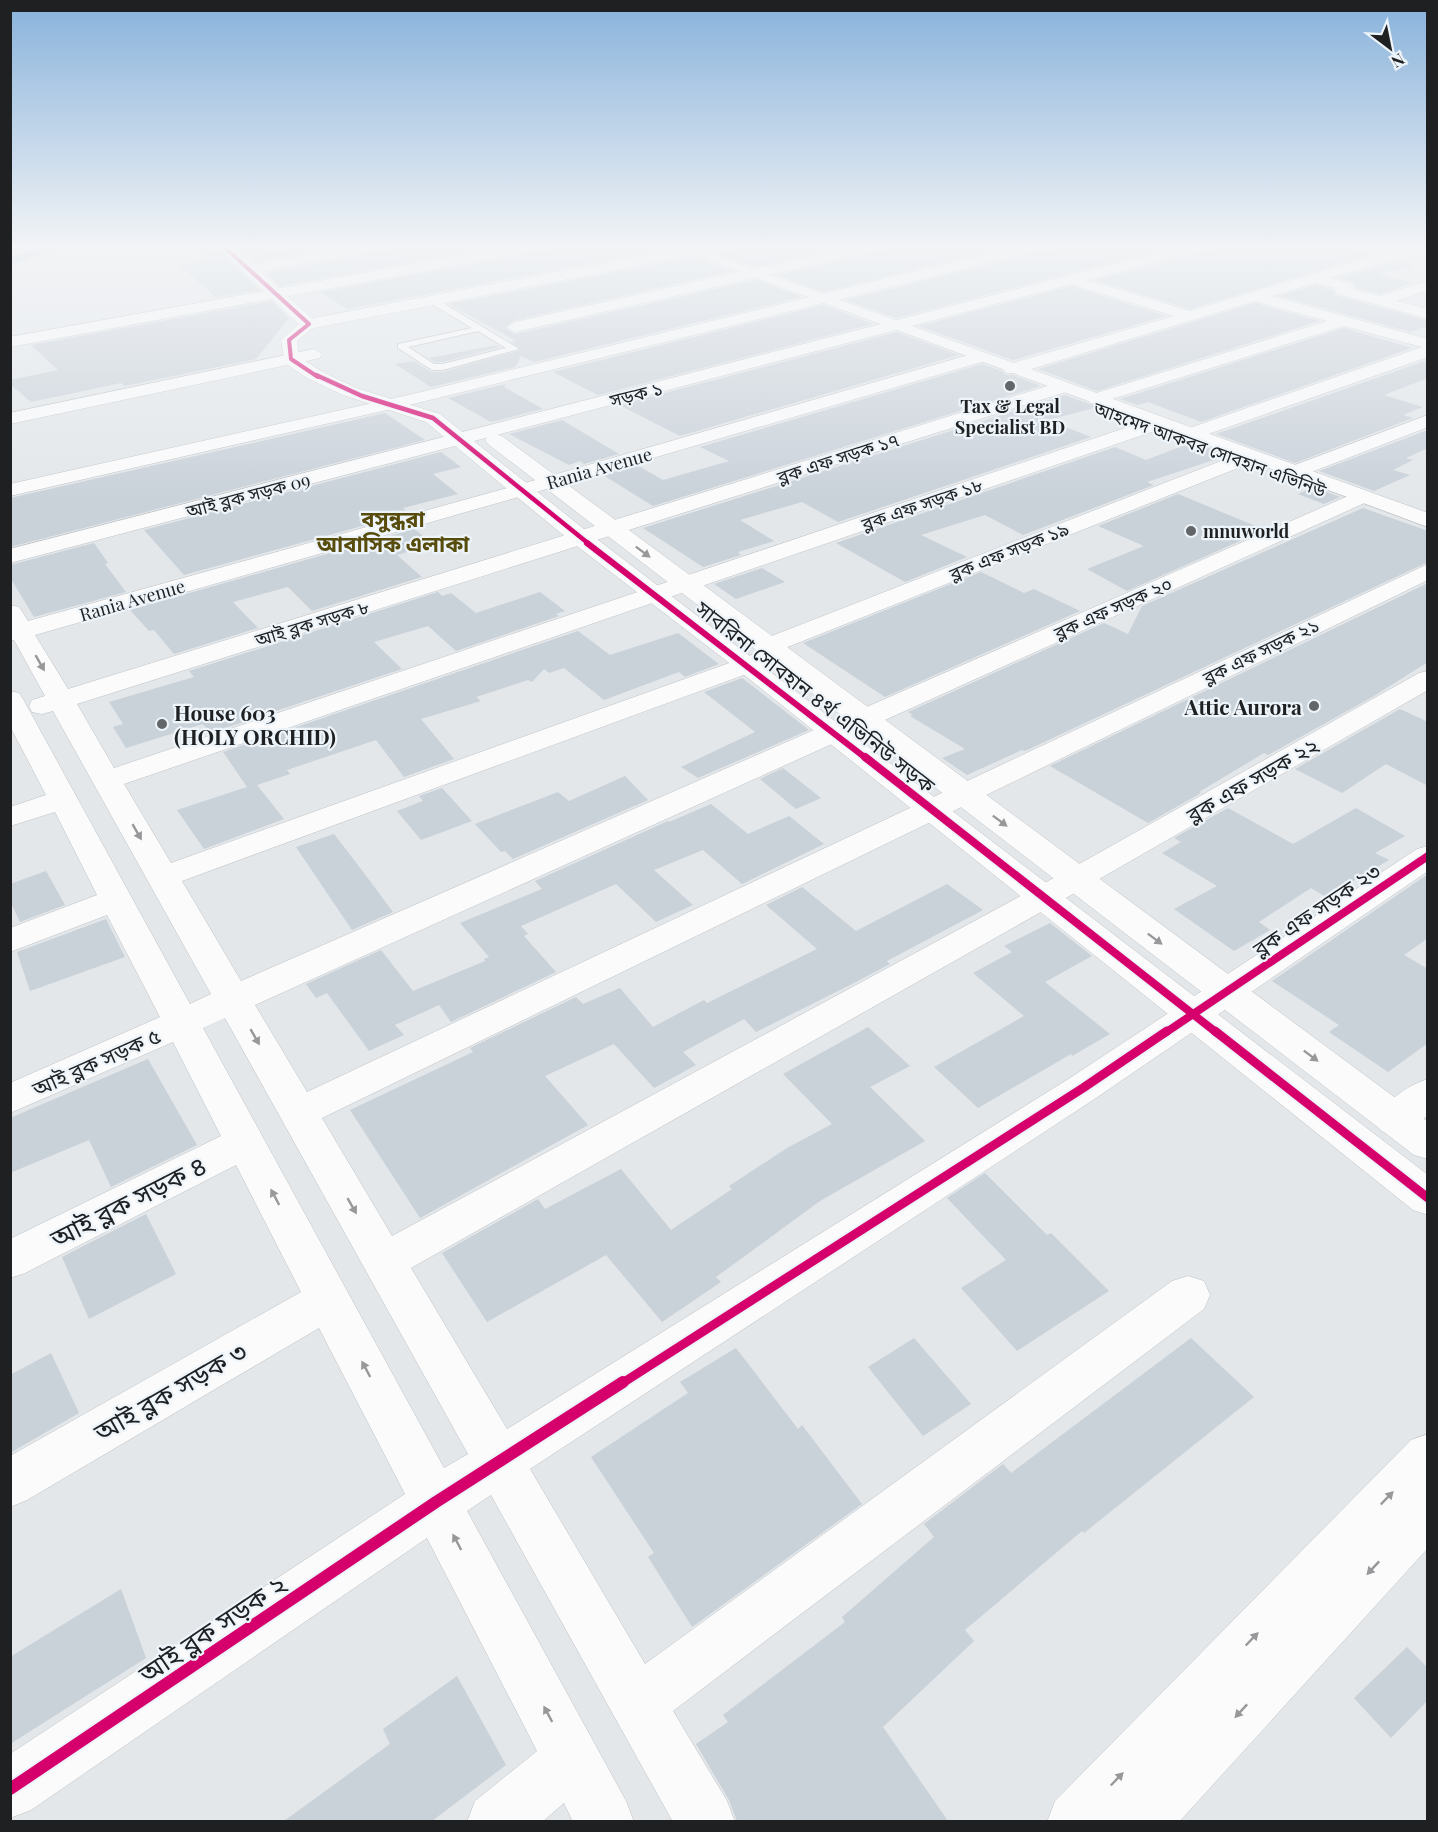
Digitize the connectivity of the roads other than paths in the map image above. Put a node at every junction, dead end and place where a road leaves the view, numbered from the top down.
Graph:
1 (75, 330) edge
2 (305, 330) edge
3 (471, 330) edge
4 (485, 330) edge
5 (693, 330) edge
6 (883, 330) edge
7 (900, 330) edge
8 (1138, 330) edge
9 (1313, 330) edge
10 (1378, 330) edge
11 (10, 342) edge
12 (1428, 344) edge
13 (1428, 351) edge
14 (303, 356) junction
15 (975, 358) junction
16 (1012, 369) junction
17 (1058, 389) junction
18 (413, 399) junction
19 (1096, 399) junction
20 (386, 405) junction
21 (10, 419) edge
22 (1428, 420) edge
23 (1154, 424) junction
24 (1191, 434) junction
25 (472, 436) junction
26 (1246, 458) junction
27 (1294, 472) junction
28 (550, 482) junction
29 (10, 490) edge
30 (522, 490) junction
31 (1357, 499) junction
32 (1425, 520) edge
33 (613, 529) junction
34 (581, 538) junction
35 (10, 556) edge
36 (1428, 571) edge
37 (686, 585) junction
38 (657, 594) junction
39 (14, 626) edge
40 (765, 655) junction
41 (1428, 679) edge
42 (61, 701) junction
43 (13, 709) edge
44 (865, 720) junction
45 (835, 733) junction
46 (107, 780) junction
47 (964, 794) junction
48 (64, 799) junction
49 (932, 809) junction
50 (10, 817) edge
51 (1428, 856) edge
52 (163, 877) junction
53 (1076, 879) junction
54 (1043, 897) junction
55 (117, 899) junction
56 (10, 941) edge
57 (234, 1000) junction
58 (1208, 1002) junction
59 (182, 1023) junction
60 (1428, 1093) edge
61 (10, 1099) edge
62 (298, 1113) junction
63 (1395, 1120) junction
64 (246, 1142) junction
65 (1428, 1144) edge
66 (1428, 1198) edge
67 (10, 1260) edge
68 (384, 1261) junction
69 (1188, 1296) dead end
70 (329, 1299) junction
71 (1428, 1457) edge
72 (499, 1462) junction
73 (10, 1483) edge
74 (436, 1502) junction
75 (1428, 1510) edge
76 (638, 1703) junction
77 (572, 1759) junction
78 (10, 1789) edge
79 (496, 1821) edge
80 (605, 1821) edge
81 (706, 1821) edge
82 (1076, 1821) edge
83 (1139, 1821) edge

1 - 11 street
2 - 14 street
3 - 4 lane
5 - 18 street
6 - 25 street, সড়ক ১
7 - 15 street, আহমেদ আকবর সোবহান এভিনিউ
8 - 16 street
9 - 19 street
10 - 12 street
13 - 24 street
14 - 18 street, সাবরিনা সোবহান ৪র্থ এভিনিউ সড়ক
14 - 20 street, সাবরিনা সোবহান ৪র্থ এভিনিউ সড়ক
14 - 21 street
15 - 16 street, আহমেদ আকবর সোবহান এভিনিউ
15 - 17 street, আহমেদ আকবর সোবহান এভিনিউ
15 - 28 street, Rania Avenue
16 - 17 street, আহমেদ আকবর সোবহান এভিনিউ
17 - 19 street, আহমেদ আকবর সোবহান এভিনিউ
17 - 23 street, আহমেদ আকবর সোবহান এভিনিউ
17 - 33 street, ব্লক এফ সড়ক ১৭
18 - 20 street
18 - 25 street, সাবরিনা সোবহান ৪র্থ এভিনিউ সড়ক
19 - 23 street, আহমেদ আকবর সোবহান এভিনিউ
20 - 25 street, সাবরিনা সোবহান ৪র্থ এভিনিউ সড়ক
20 - 29 street
22 - 27 street
23 - 24 street, আহমেদ আকবর সোবহান এভিনিউ
23 - 26 street, আহমেদ আকবর সোবহান এভিনিউ
23 - 37 street, ব্লক এফ সড়ক ১৮
24 - 26 street, আহমেদ আকবর সোবহান এভিনিউ
25 - 28 street, সাবরিনা সোবহান ৪র্থ এভিনিউ সড়ক
25 - 30 street, সাবরিনা সোবহান ৪র্থ এভিনিউ সড়ক
25 - 35 street, আই ব্লক সড়ক 09
26 - 27 street, আহমেদ আকবর সোবহান এভিনিউ
26 - 31 street, আহমেদ আকবর সোবহান এভিনিউ
26 - 40 street, ব্লক এফ সড়ক ১৯
27 - 31 street, আহমেদ আকবর সোবহান এভিনিউ
28 - 30 street, Rania Avenue
28 - 33 street, সাবরিনা সোবহান ৪র্থ এভিনিউ সড়ক
30 - 34 street, সাবরিনা সোবহান ৪র্থ এভিনিউ সড়ক
30 - 39 street, Rania Avenue
31 - 32 street, আহমেদ আকবর সোবহান এভিনিউ
31 - 44 street, ব্লক এফ সড়ক ২০
33 - 34 street, আই ব্লক সড়ক ৮
33 -> 37 street, সাবরিনা সোবহান ৪র্থ এভিনিউ সড়ক
34 - 38 street, সাবরিনা সোবহান ৪র্থ এভিনিউ সড়ক
34 - 42 street, আই ব্লক সড়ক ৮
36 - 47 street, ব্লক এফ সড়ক ২১
37 - 38 street, ব্লক এফ সড়ক ১৮
37 - 40 street, সাবরিনা সোবহান ৪র্থ এভিনিউ সড়ক
38 - 40 street, সাবরিনা সোবহান ৪র্থ এভিনিউ সড়ক
38 - 46 street, ব্লক এফ সড়ক ১৮
39 -> 42 street
40 - 44 street, সাবরিনা সোবহান ৪র্থ এভিনিউ সড়ক
40 - 45 street, সাবরিনা সোবহান ৪র্থ এভিনিউ সড়ক
40 - 52 street, ব্লক এফ সড়ক ১৯
41 - 53 street, ব্লক এফ সড়ক ২২
42 - 43 street, আই ব্লক সড়ক ৮
42 - 46 street
43 - 48 street
44 - 45 street, ব্লক এফ সড়ক ২০
44 - 47 street, সাবরিনা সোবহান ৪র্থ এভিনিউ সড়ক
45 - 49 street, সাবরিনা সোবহান ৪র্থ এভিনিউ সড়ক
45 - 57 street, ব্লক এফ সড়ক ২০
46 -> 52 street
47 - 49 street, ব্লক এফ সড়ক ২১
47 -> 53 street, সাবরিনা সোবহান ৪র্থ এভিনিউ সড়ক
48 - 50 street
48 - 55 street
49 - 54 street, সাবরিনা সোবহান ৪র্থ এভিনিউ সড়ক
49 - 62 street, ব্লক এফ সড়ক ২১
51 - 58 street, ব্লক এফ সড়ক ২৩
52 - 57 street
53 - 54 street, ব্লক এফ সড়ক ২২
53 -> 58 street, সাবরিনা সোবহান ৪র্থ এভিনিউ সড়ক
54 - 58 street, সাবরিনা সোবহান ৪র্থ এভিনিউ সড়ক
54 - 68 street, ব্লক এফ সড়ক ২২
55 - 56 street
55 - 59 street
57 - 59 street, আই ব্লক সড়ক ৫
57 -> 62 street
58 -> 63 street, সাবরিনা সোবহান ৪র্থ এভিনিউ সড়ক
58 - 66 street, সাবরিনা সোবহান ৪র্থ এভিনিউ সড়ক
58 - 72 street, ব্লক এফ সড়ক ২৩
59 - 61 street, আই ব্লক সড়ক ৫
59 - 64 street
60 - 63 street
62 -> 68 street
63 - 65 street, সাবরিনা সোবহান ৪র্থ এভিনিউ সড়ক
64 - 67 street, আই ব্লক সড়ক ৪
70 -> 64 street
68 - 72 street
69 - 76 street
70 - 73 street, আই ব্লক সড়ক ৩
74 -> 70 street
82 -> 71 street
72 - 74 street, আই ব্লক সড়ক ২
72 - 76 street
77 -> 74 street
74 - 78 street, আই ব্লক সড়ক ২
75 -> 83 street
76 - 81 street
77 - 79 street
77 - 80 street

